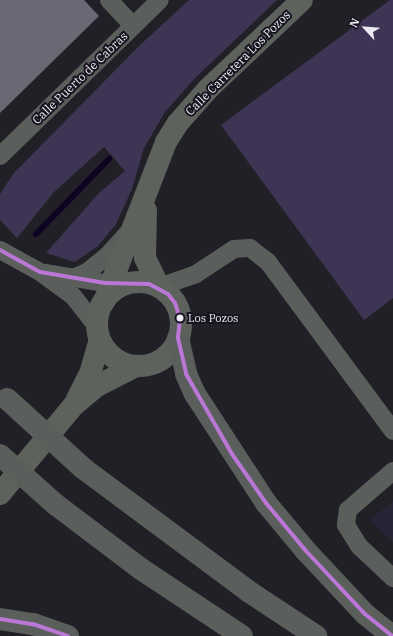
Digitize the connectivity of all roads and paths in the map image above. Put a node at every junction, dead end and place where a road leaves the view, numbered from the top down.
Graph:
1 (109, 0) edge
2 (160, 0) edge
3 (302, 0) edge
4 (133, 26) junction
5 (0, 156) edge
6 (148, 194) junction
7 (132, 227) junction
8 (0, 250) edge
9 (40, 272) junction
10 (73, 278) junction
11 (159, 288) junction
12 (116, 289) junction
13 (99, 334) junction
14 (178, 338) junction
15 (136, 366) junction
16 (3, 394) edge
17 (74, 405) junction
18 (393, 431) edge
19 (0, 455) edge
20 (393, 472) edge
21 (0, 494) edge
22 (393, 578) edge
23 (0, 605) edge
24 (0, 619) edge
25 (33, 624) junction
26 (68, 636) edge
27 (242, 636) edge
28 (316, 636) edge
29 (392, 636) edge

1 - 4 street
2 - 4 street, Calle Puerto de Cabras
3 - 6 main road, Calle Carretera Los Pozos
4 - 5 street, Calle Puerto de Cabras
6 - 7 main road
6 - 11 main road
7 - 10 street
7 - 12 main road
8 - 9 street
9 - 10 street
9 - 13 street
10 - 12 street
11 - 12 main road
11 - 14 main road
11 - 18 street
12 - 13 main road
13 - 15 main road
13 - 17 main road
14 - 15 main road
14 - 29 highway
15 - 17 main road
16 - 28 highway, bridge
17 - 21 main road
19 - 27 highway, bridge
20 - 22 street
23 - 25 street
24 - 25 street
25 - 26 street

